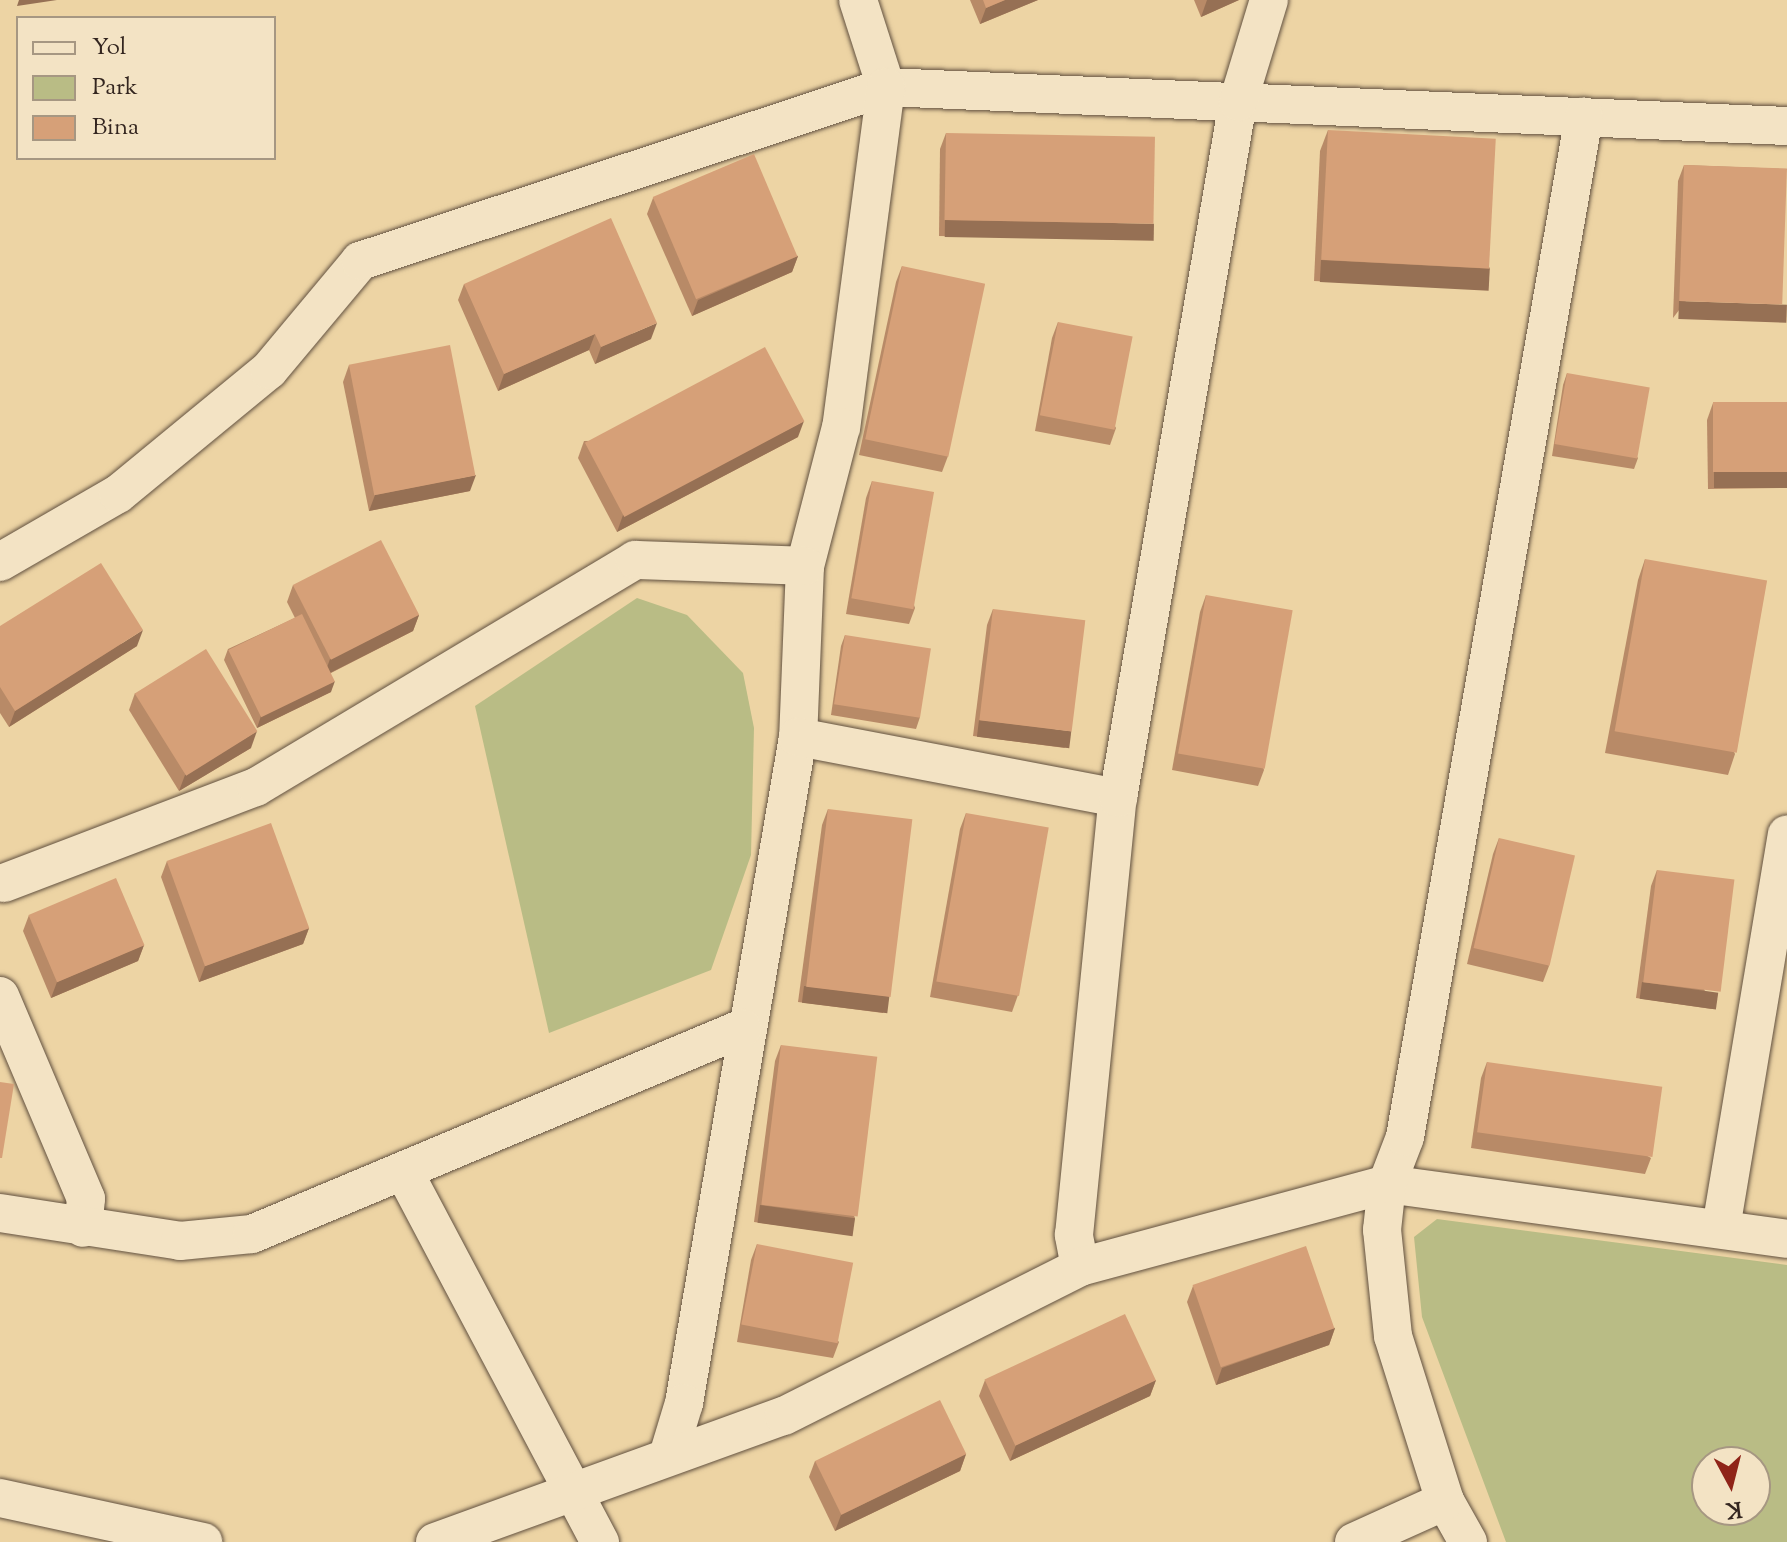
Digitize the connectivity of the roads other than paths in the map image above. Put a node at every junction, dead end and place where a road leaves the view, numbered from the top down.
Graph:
1 (858, 0) edge
2 (1269, 0) edge
3 (886, 87) junction
4 (1238, 102) junction
5 (1584, 117) junction
6 (1787, 126) edge
7 (0, 562) edge
8 (805, 566) junction
9 (798, 737) junction
10 (1118, 798) junction
11 (1787, 835) edge
12 (1, 882) edge
13 (0, 996) edge
14 (743, 1028) junction
15 (404, 1172) junction
16 (1387, 1184) junction
17 (0, 1213) edge
18 (83, 1228) junction
19 (1721, 1228) junction
20 (1787, 1239) edge
21 (1080, 1267) junction
22 (668, 1456) junction
23 (578, 1494) junction
24 (0, 1498) edge
25 (1445, 1501) junction
26 (203, 1542) edge
27 (435, 1542) edge
28 (600, 1542) edge
29 (1354, 1542) edge
30 (1468, 1542) edge

1 - 3 street
2 - 4 street
3 - 4 street
3 - 7 street
3 - 8 street
4 - 5 street
4 - 10 street
5 - 6 street
5 - 16 street
8 - 9 street
8 - 12 street
9 - 10 street
9 - 14 street
10 - 21 street
11 - 19 street
13 - 18 street
14 - 15 street
14 - 22 street
15 - 18 street
15 - 23 street
16 - 19 street
16 - 21 street
16 - 25 street
17 - 18 street
19 - 20 street
21 - 22 street
22 - 23 street
23 - 27 street
23 - 28 street
24 - 26 street
25 - 29 street
25 - 30 street

